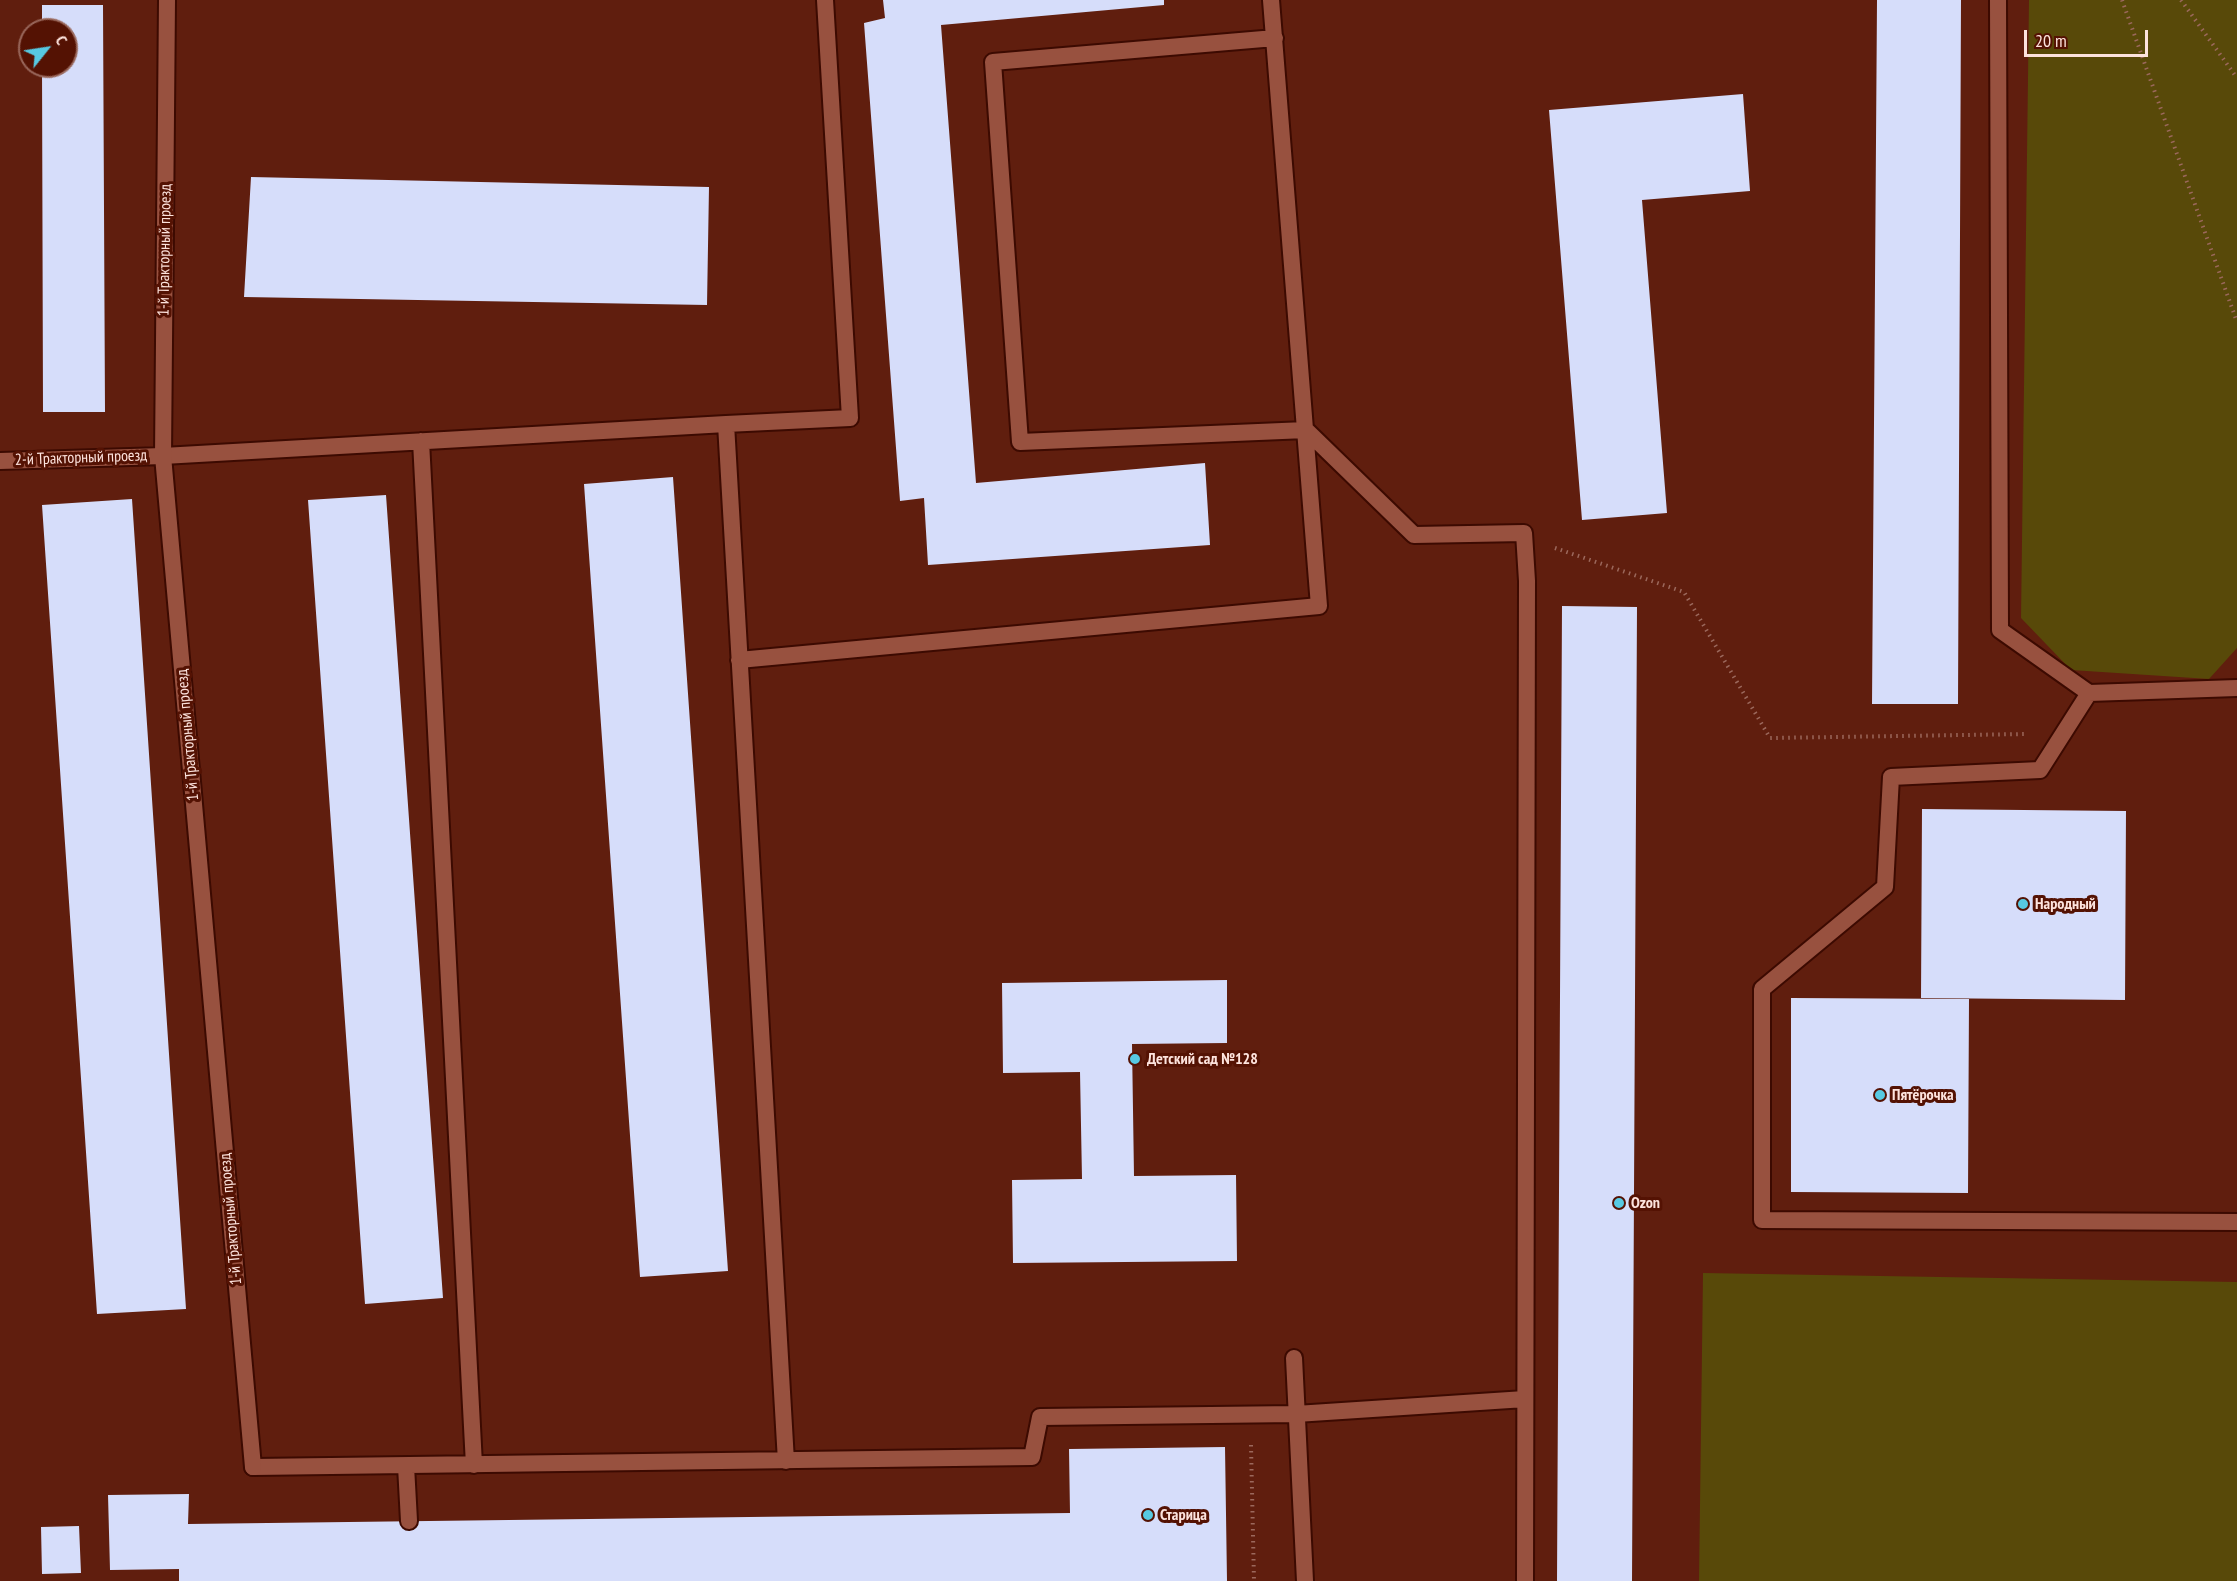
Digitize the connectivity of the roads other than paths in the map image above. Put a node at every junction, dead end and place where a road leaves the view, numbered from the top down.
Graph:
1 (167, 0) edge
2 (825, 0) edge
3 (1271, 0) edge
4 (1998, 0) edge
5 (1275, 38) junction
6 (726, 424) junction
7 (1306, 430) junction
8 (421, 441) junction
9 (163, 456) junction
10 (0, 461) edge
11 (740, 660) junction
12 (2237, 688) edge
13 (2089, 693) junction
14 (2237, 1222) edge
15 (1294, 1359) dead end
16 (1525, 1398) junction
17 (1296, 1414) junction
18 (786, 1461) junction
19 (474, 1465) junction
20 (406, 1466) junction
21 (409, 1521) dead end
22 (1305, 1581) edge
23 (1525, 1581) edge

1 - 9 street, 1-й Тракторный проезд
2 - 6 street, 2-й Тракторный проезд
3 - 5 street
4 - 13 street
5 - 7 street
5 - 7 street
6 - 8 street, 2-й Тракторный проезд
6 - 11 street
7 - 11 street
7 - 16 street
8 - 9 street, 2-й Тракторный проезд
8 - 19 street
9 - 10 street, 2-й Тракторный проезд
9 - 20 street, 1-й Тракторный проезд
11 - 18 street
12 - 13 street
13 - 14 street
15 - 17 street
16 - 17 street
16 - 23 street
17 - 18 street
17 - 22 street
18 - 19 street
19 - 20 street
20 - 21 street

